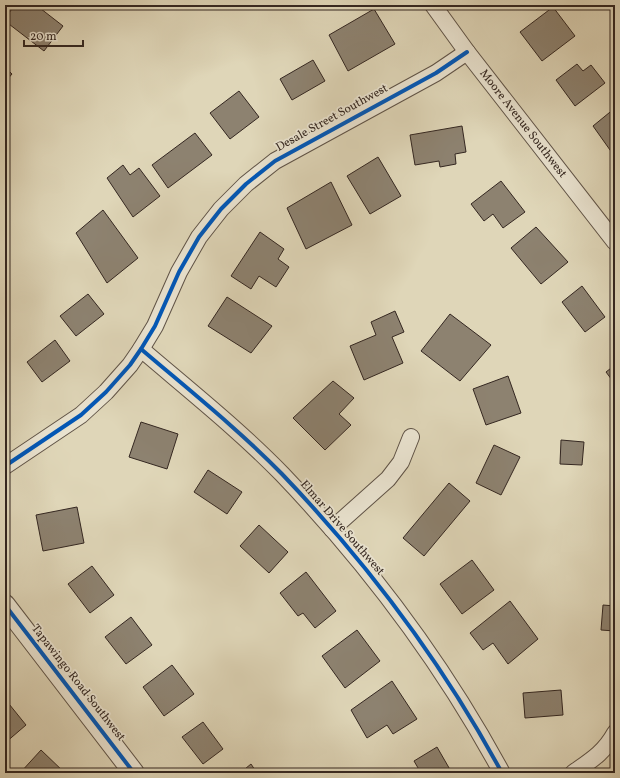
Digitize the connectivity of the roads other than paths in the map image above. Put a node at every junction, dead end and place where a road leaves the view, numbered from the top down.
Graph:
1 (433, 5) edge
2 (467, 52) junction
3 (615, 242) edge
4 (141, 349) junction
5 (411, 437) dead end
6 (5, 466) edge
7 (332, 528) junction
8 (5, 605) edge
9 (615, 733) edge
10 (134, 773) edge
11 (502, 773) edge
12 (573, 773) edge

1 - 2 street, Moore Avenue Southwest
2 - 3 street, Moore Avenue Southwest
2 - 4 street, Desale Street Southwest
4 - 6 street, Desale Street Southwest
4 - 7 street, Elmar Drive Southwest
5 - 7 street
7 - 11 street, Elmar Drive Southwest
8 - 10 street, Tapawingo Road Southwest
9 - 12 street

